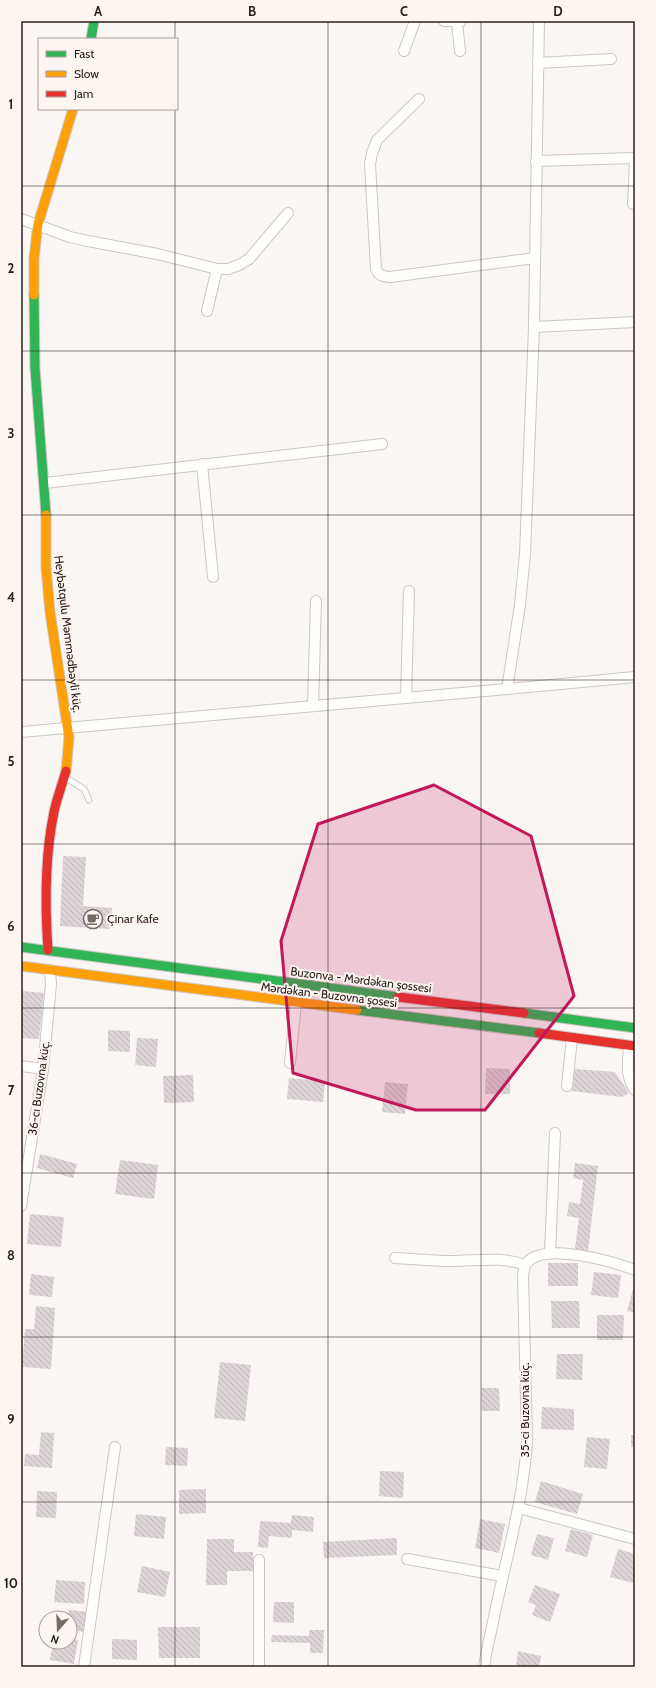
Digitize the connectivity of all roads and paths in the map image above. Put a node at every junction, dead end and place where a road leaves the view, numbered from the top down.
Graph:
1 (94, 21) edge
2 (415, 21) edge
3 (444, 21) edge
4 (459, 21) edge
5 (539, 21) edge
6 (91, 38) edge
7 (404, 51) dead end
8 (460, 51) dead end
9 (611, 59) dead end
10 (538, 63) junction
11 (419, 99) dead end
12 (73, 110) edge
13 (635, 160) edge
14 (536, 161) junction
15 (633, 204) dead end
16 (288, 213) dead end
17 (21, 219) edge
18 (38, 224) junction
19 (535, 258) junction
20 (217, 269) junction
21 (207, 311) dead end
22 (635, 322) edge
23 (534, 327) junction
24 (382, 444) dead end
25 (202, 464) junction
26 (45, 483) junction
27 (213, 577) dead end
28 (409, 591) dead end
29 (316, 601) dead end
30 (635, 677) edge
31 (507, 690) junction
32 (406, 698) junction
33 (313, 706) junction
34 (68, 728) junction
35 (21, 732) edge
36 (65, 778) junction
37 (89, 800) dead end
38 (21, 947) edge
39 (48, 950) junction
40 (21, 966) edge
41 (50, 970) junction
42 (296, 1003) junction
43 (635, 1028) edge
44 (572, 1038) junction
45 (632, 1046) edge
46 (290, 1063) dead end
47 (21, 1066) edge
48 (43, 1069) junction
49 (567, 1086) dead end
50 (635, 1090) edge
51 (555, 1133) dead end
52 (21, 1206) edge
53 (550, 1252) junction
54 (395, 1258) dead end
55 (525, 1265) junction
56 (635, 1270) edge
57 (115, 1446) dead end
58 (519, 1508) junction
59 (635, 1539) edge
60 (407, 1559) dead end
61 (259, 1560) dead end
62 (502, 1576) junction
63 (84, 1667) edge
64 (259, 1667) edge
65 (484, 1667) edge

1 - 6 main road
2 - 7 street
3 - 4 street
4 - 8 street
5 - 10 street
9 - 10 street
10 - 14 street
11 - 19 street
12 - 18 main road, Heybətqulu Məmmədbəyli küç.
13 - 14 street
13 - 15 street
14 - 19 street
16 - 20 street
17 - 18 street
18 - 20 street
18 - 26 main road, Heybətqulu Məmmədbəyli küç.
19 - 23 street
20 - 21 street
22 - 23 street
23 - 31 street
24 - 25 street
25 - 26 street
25 - 27 street
26 - 34 main road, Heybətqulu Məmmədbəyli küç.
28 - 32 street
29 - 33 street
30 - 31 street
31 - 32 street
32 - 33 street
33 - 34 street
34 - 35 street
34 - 36 main road, Heybətqulu Məmmədbəyli küç.
36 - 37 lane
36 - 39 main road, Heybətqulu Məmmədbəyli küç.
38 - 39 main road
39 - 41 main road, Heybətqulu Məmmədbəyli küç.
39 - 43 main road, Buzonva - Mərdəkan şossesi
40 - 41 main road, Mərdəkan - Buzovna şosesi
41 - 42 main road, Mərdəkan - Buzovna şosesi
41 - 48 street, 36-cı Buzovna küç.
42 - 44 main road, Mərdəkan - Buzovna şosesi
42 - 46 street
44 - 45 main road, Mərdəkan - Buzovna şosesi
44 - 49 street
45 - 50 street
47 - 48 street
48 - 52 street, 36-cı Buzovna küç.
51 - 53 street
53 - 55 street
53 - 56 street
54 - 55 street
55 - 58 street, 35-ci Buzovna küç.
57 - 63 street
58 - 59 street
58 - 62 street, 35-ci Buzovna küç.
60 - 62 street
61 - 64 street
62 - 65 street, 35-ci Buzovna küç.

